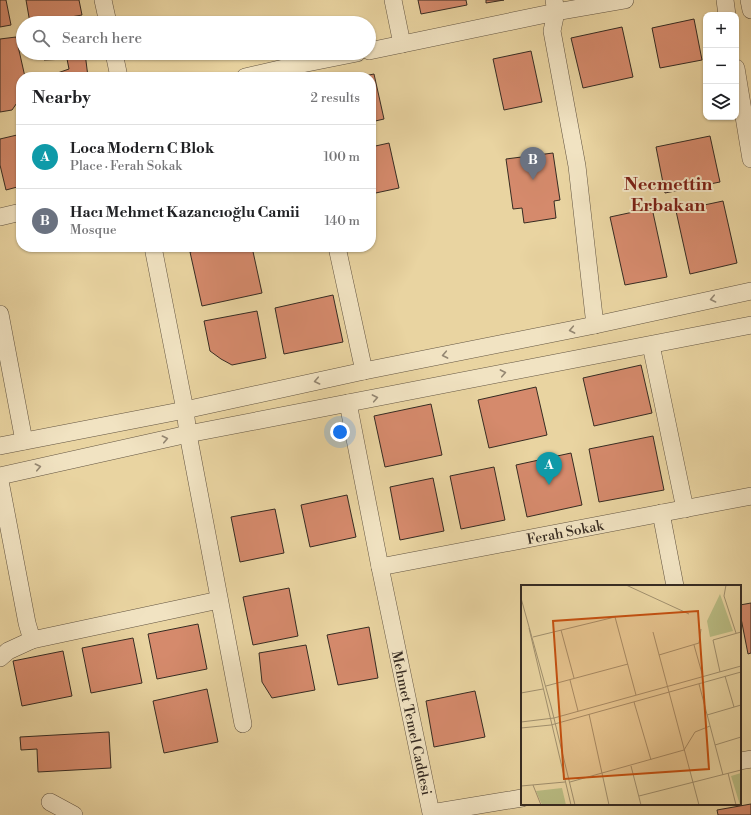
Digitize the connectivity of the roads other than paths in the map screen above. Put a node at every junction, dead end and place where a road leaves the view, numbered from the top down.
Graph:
1 (103, 0) edge
2 (393, 0) edge
3 (625, 0) edge
4 (725, 0) edge
5 (749, 0) edge
6 (555, 6) edge
7 (751, 10) edge
8 (727, 12) edge
9 (106, 16) edge
10 (402, 44) junction
11 (376, 50) edge
12 (115, 60) edge
13 (334, 60) edge
14 (299, 71) edge
15 (118, 72) edge
16 (739, 84) edge
17 (751, 159) edge
18 (16, 213) edge
19 (0, 217) edge
20 (154, 252) edge
21 (338, 252) edge
22 (751, 291) edge
23 (0, 314) edge
24 (595, 325) junction
25 (751, 325) edge
26 (651, 345) junction
27 (364, 371) junction
28 (348, 404) junction
29 (185, 410) junction
30 (188, 434) junction
31 (24, 441) junction
32 (0, 446) edge
33 (0, 476) edge
34 (0, 481) edge
35 (751, 496) edge
36 (685, 509) junction
37 (661, 513) junction
38 (380, 567) junction
39 (675, 585) edge
40 (219, 600) junction
41 (32, 640) junction
42 (0, 658) edge
43 (242, 724) dead end
44 (751, 759) edge
45 (741, 760) edge
46 (521, 798) edge
47 (50, 802) dead end
48 (74, 815) edge

1 - 9 street
2 - 10 street
3 - 6 street
4 - 8 street
5 - 7 street
6 - 10 street
6 - 24 street
10 - 11 street
12 - 15 street
13 - 14 street
16 - 17 street
18 - 19 street
20 - 29 street
21 - 27 street
22 -> 24 street
23 - 31 street
24 -> 27 street
25 - 26 street
28 -> 26 street
26 - 36 street
27 -> 29 street
28 - 30 street
28 - 38 street
29 - 30 street
29 - 31 street
33 -> 30 street
30 - 40 street
31 - 32 street
34 - 41 street
35 - 36 street, Ferah Sokak
36 - 37 street, Ferah Sokak
37 - 38 street, Ferah Sokak
37 - 39 street
38 - 46 street, Mehmet Temel Caddesi
40 - 41 street
40 - 43 street
41 - 42 street
44 - 45 street
47 - 48 street

